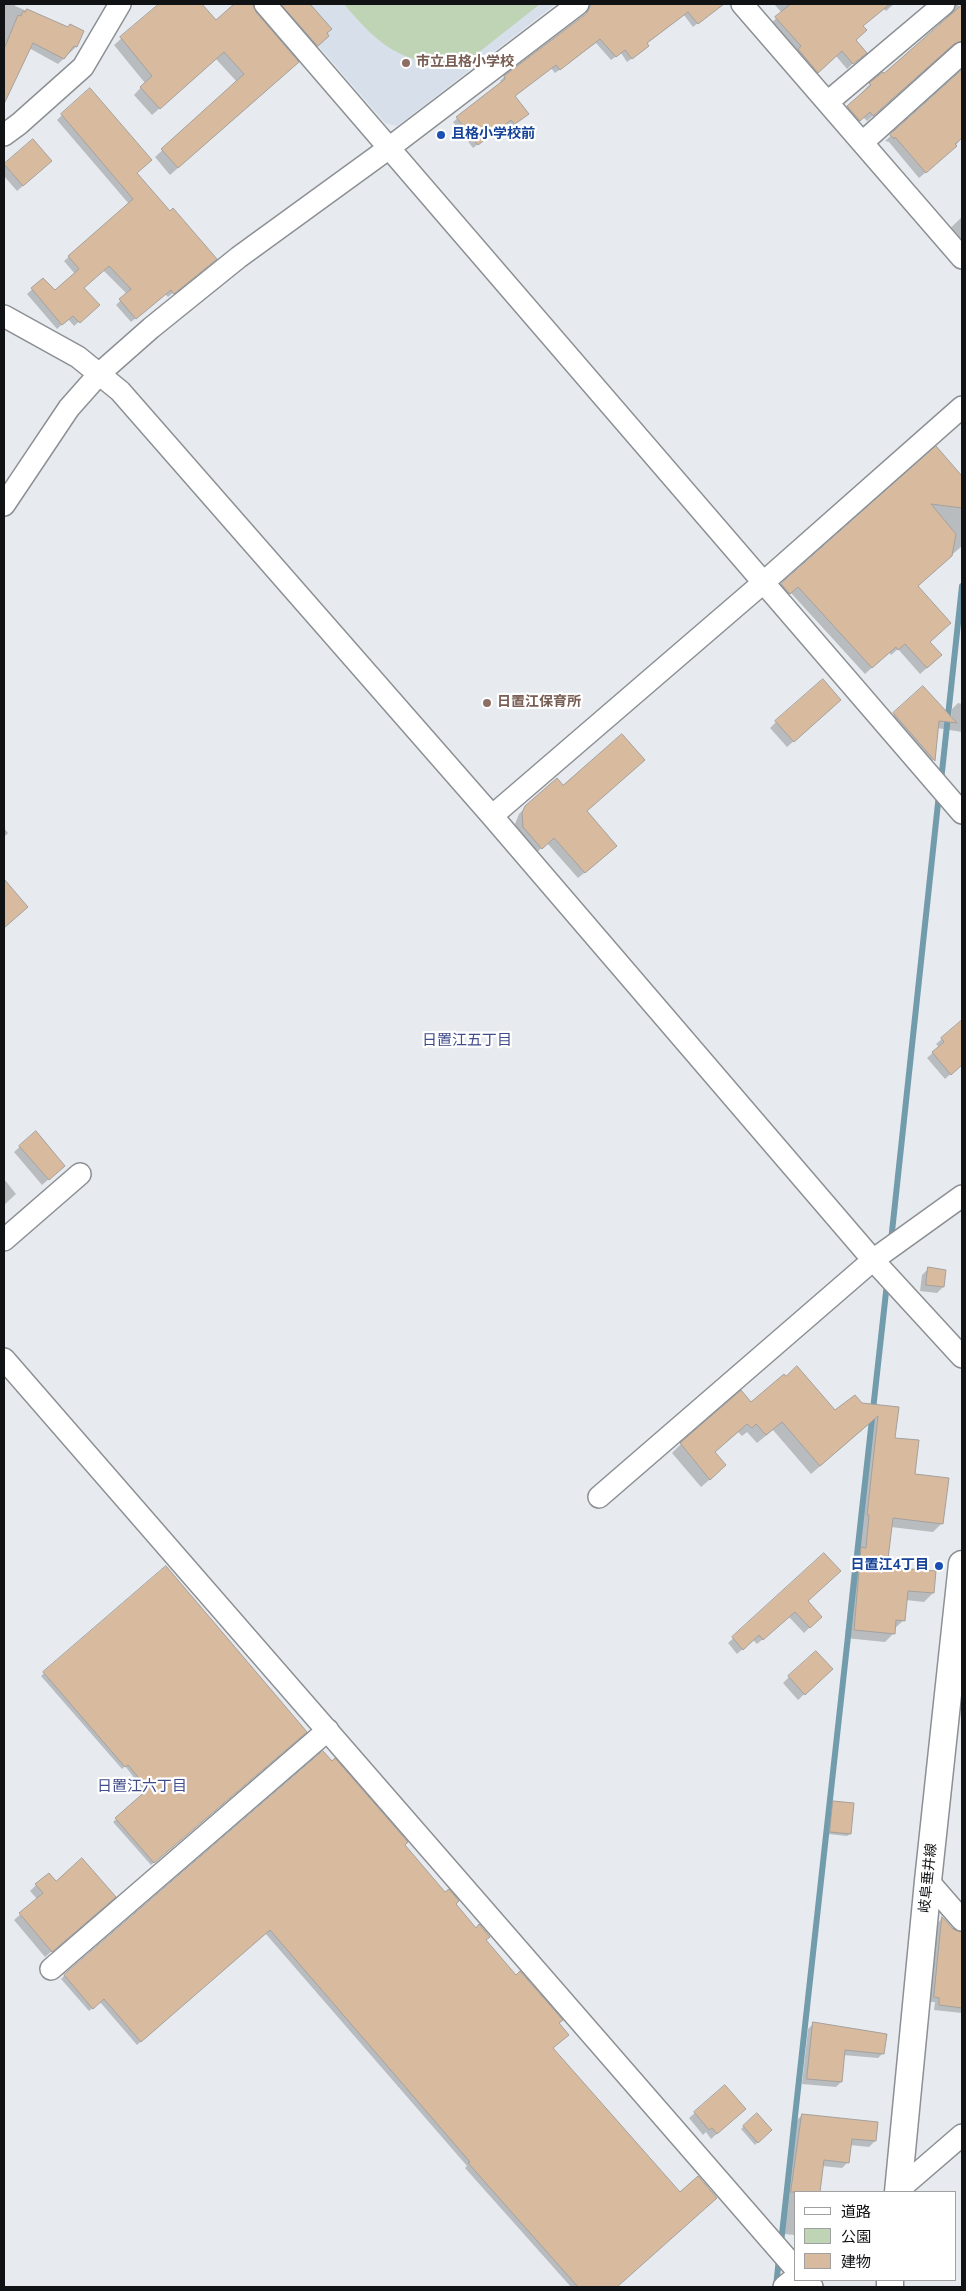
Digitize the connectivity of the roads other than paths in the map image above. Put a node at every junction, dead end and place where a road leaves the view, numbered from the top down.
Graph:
1 (120, 4) edge
2 (265, 4) edge
3 (578, 4) edge
4 (944, 4) edge
5 (753, 7) edge
6 (962, 53) edge
7 (829, 101) junction
8 (8, 127) edge
9 (863, 142) junction
10 (389, 148) junction
11 (962, 258) edge
12 (4, 316) edge
13 (100, 373) junction
14 (962, 406) edge
15 (4, 505) edge
16 (764, 582) junction
17 (962, 813) edge
18 (492, 816) junction
19 (80, 1174) dead end
20 (962, 1196) edge
21 (4, 1240) edge
22 (873, 1260) junction
23 (962, 1357) edge
24 (4, 1359) edge
25 (599, 1497) dead end
26 (962, 1564) edge
27 (328, 1730) junction
28 (928, 1881) junction
29 (962, 1920) edge
30 (51, 1969) dead end
31 (962, 2135) edge
32 (898, 2191) edge
33 (899, 2191) edge
34 (794, 2267) edge
35 (794, 2279) edge
36 (784, 2287) edge

1 - 8 street
2 - 10 street
3 - 10 street
4 - 7 street
5 - 7 street
6 - 9 street
7 - 9 street
9 - 11 street
10 - 13 street
10 - 16 street
12 - 13 street
13 - 15 street
13 - 18 street
14 - 16 street
16 - 17 street
16 - 18 street
18 - 22 street
19 - 21 street
20 - 22 street
22 - 23 street
22 - 25 street
24 - 27 street
26 - 28 main road, 岐阜垂井線
27 - 30 street
27 - 34 street
28 - 29 street
28 - 32 main road, 岐阜垂井線
31 - 33 street
35 - 36 street

